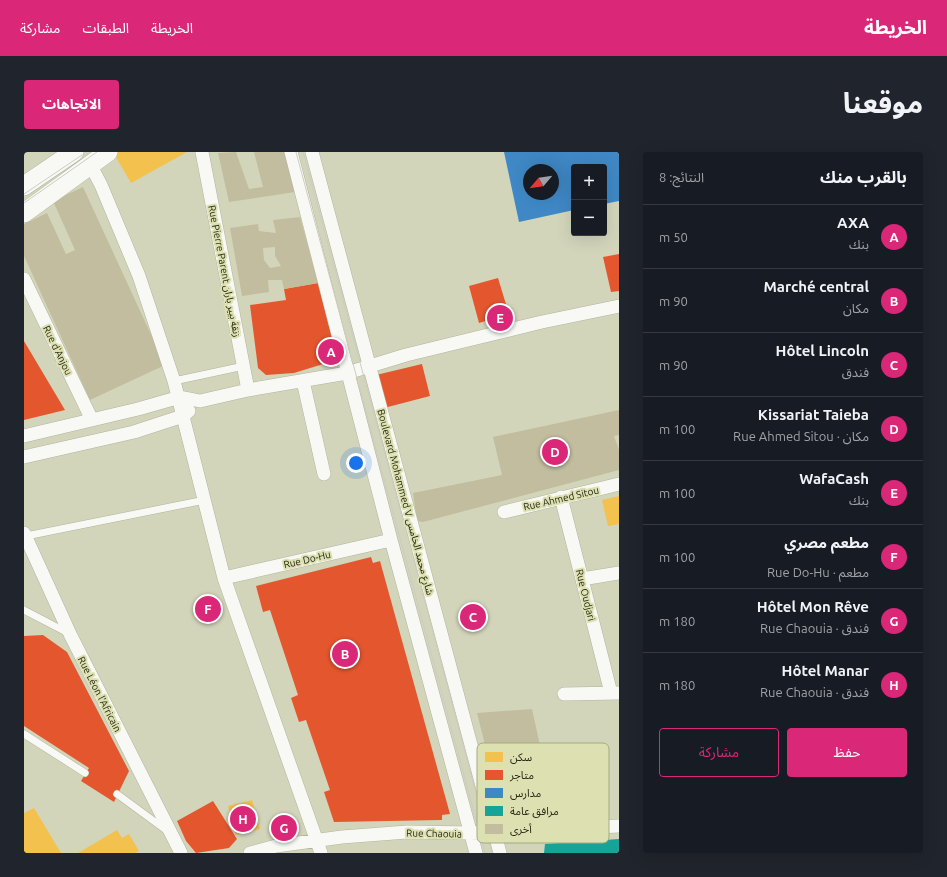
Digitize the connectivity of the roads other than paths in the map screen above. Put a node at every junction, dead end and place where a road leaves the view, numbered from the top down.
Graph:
1 (74, 152) edge
2 (108, 152) edge
3 (202, 152) edge
4 (291, 152) edge
5 (312, 152) edge
6 (90, 164) junction
7 (24, 186) edge
8 (24, 213) edge
9 (24, 279) edge
10 (619, 306) edge
11 (370, 365) junction
12 (244, 366) junction
13 (347, 373) junction
14 (174, 381) junction
15 (303, 381) junction
16 (248, 390) junction
17 (180, 397) junction
18 (200, 401) junction
19 (183, 416) junction
20 (92, 420) junction
21 (24, 436) edge
22 (24, 457) edge
23 (324, 474) dead end
24 (619, 484) edge
25 (562, 497) junction
26 (205, 500) junction
27 (504, 512) dead end
28 (25, 534) edge
29 (391, 540) junction
30 (619, 573) edge
31 (224, 578) junction
32 (582, 579) junction
33 (24, 602) edge
34 (25, 611) edge
35 (70, 634) junction
36 (615, 693) edge
37 (564, 694) dead end
38 (24, 734) edge
39 (477, 765) edge
40 (85, 773) dead end
41 (117, 794) dead end
42 (609, 826) edge
43 (619, 826) edge
44 (170, 832) junction
45 (471, 833) junction
46 (477, 833) edge
47 (315, 841) junction
48 (498, 843) edge
49 (181, 853) edge
50 (250, 853) edge
51 (320, 853) edge
52 (476, 853) edge
53 (500, 853) edge

1 - 7 street
2 - 6 street
3 - 12 street, Rue Pierre Parent زنقة بيير باران
4 - 13 street
5 - 11 street, Boulevard Mohammed V شارع محمد الخامس
6 - 8 street
6 - 14 street
9 - 20 street, Rue d'Anjou
10 - 11 street
11 - 13 street
11 - 39 street, Boulevard Mohammed V شارع محمد الخامس
12 - 14 lane
12 - 16 street, Rue Pierre Parent زنقة بيير باران
13 - 15 street
13 - 29 street
14 - 17 street
15 - 16 street
15 - 23 street
16 - 18 street
17 - 18 street
17 - 19 street
17 - 20 street
18 - 19 street
19 - 22 street
19 - 26 street
20 - 21 street
24 - 25 street, Rue Ahmed Sitou
25 - 27 street, Rue Ahmed Sitou
25 - 32 street, Rue Oudjari
26 - 28 lane
26 - 31 street
28 - 35 street, Rue Léon l'Africain
29 - 31 street, Rue Do-Hu
29 - 45 street
30 - 32 street
31 - 47 street
32 - 36 street, Rue Oudjari
33 - 34 lane
34 - 35 lane
35 - 44 street, Rue Léon l'Africain
36 - 37 street
38 - 40 lane
41 - 44 lane
42 - 43 street, Rue Chaouia
44 - 49 street, Rue Léon l'Africain
45 - 46 street, Rue Chaouia
45 - 47 street, Rue Chaouia
45 - 52 street
47 - 50 street, Rue Chaouia
47 - 51 street
48 - 53 street, Boulevard Mohammed V شارع محمد الخامس

